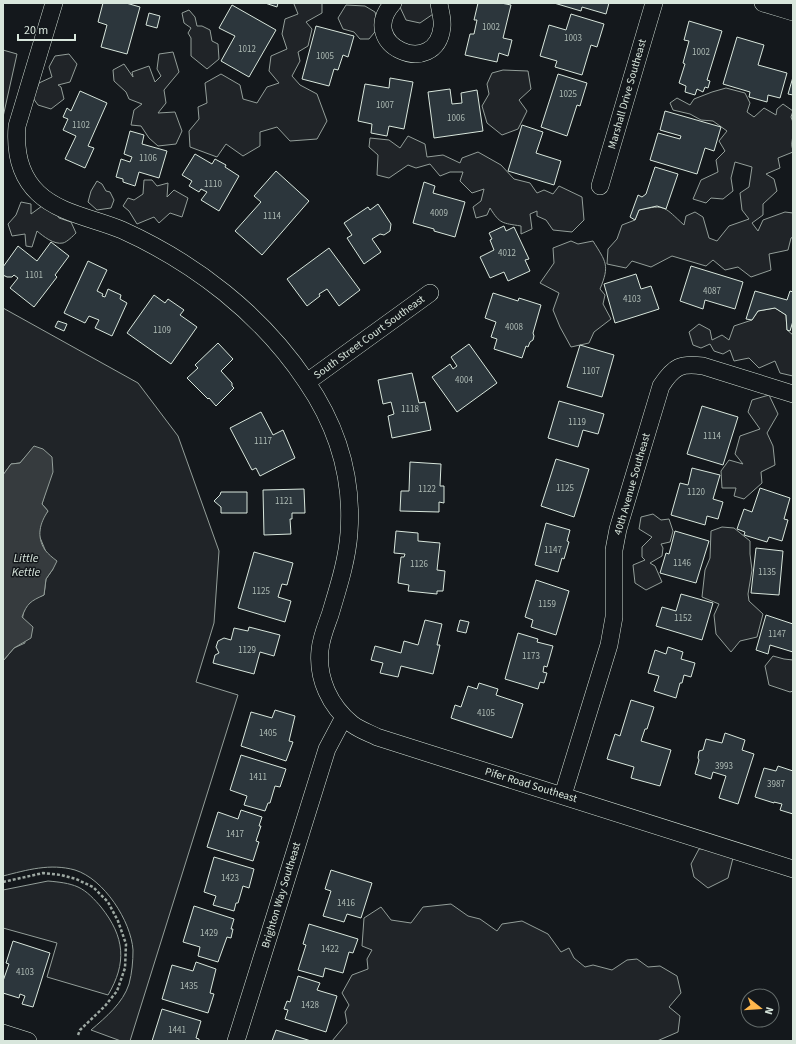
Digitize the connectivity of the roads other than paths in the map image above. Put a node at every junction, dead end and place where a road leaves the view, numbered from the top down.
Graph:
1 (54, 3) edge
2 (392, 3) edge
3 (439, 3) edge
4 (654, 3) edge
5 (763, 3) edge
6 (793, 12) edge
7 (600, 186) dead end
8 (430, 293) dead end
9 (307, 382) junction
10 (793, 394) edge
11 (344, 717) junction
12 (563, 795) junction
13 (793, 869) edge
14 (3, 1033) edge
15 (28, 1041) edge
16 (236, 1041) edge

1 - 9 street, Pifer Road Southeast
2 - 3 street
4 - 7 street, Marshall Drive Southeast
5 - 6 street
8 - 9 street, South Street Court Southeast
9 - 11 street, Pifer Road Southeast
10 - 12 street, 40th Avenue Southeast
11 - 12 street, Pifer Road Southeast
11 - 16 street, Brighton Way Southeast
12 - 13 street, Pifer Road Southeast
14 - 15 street

